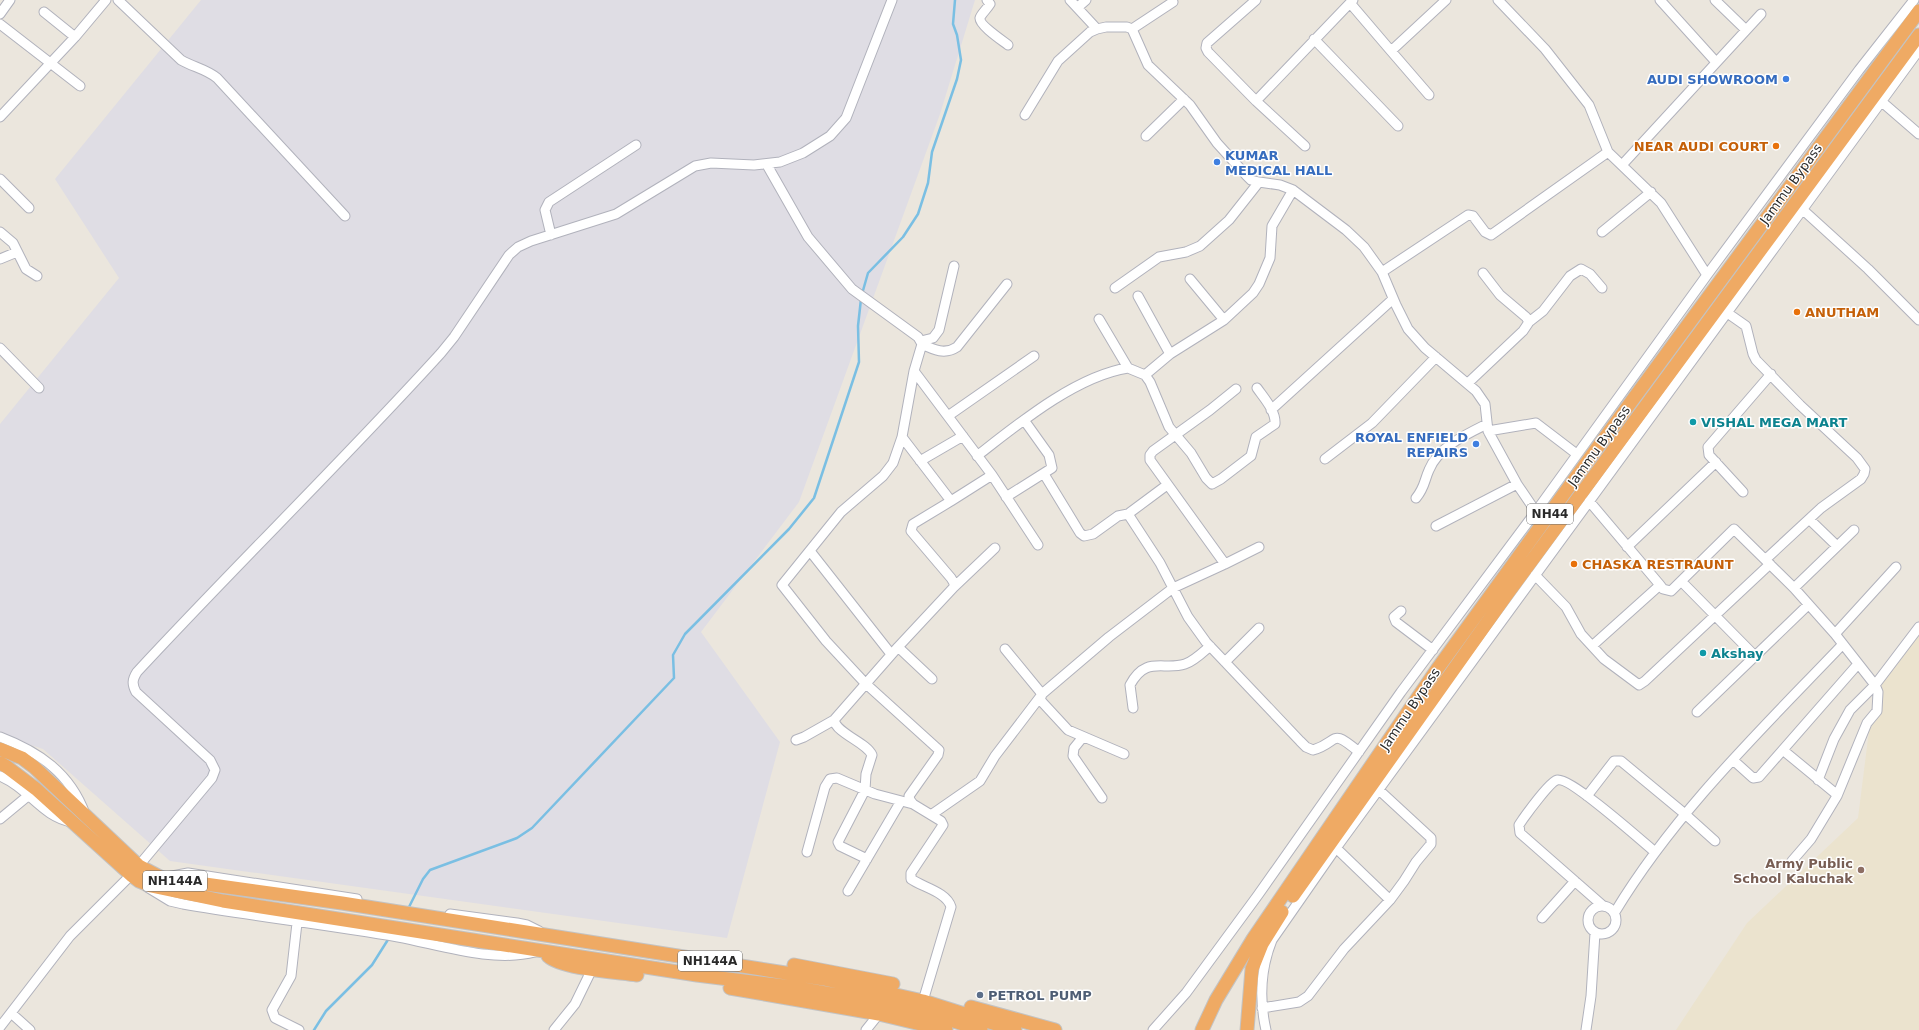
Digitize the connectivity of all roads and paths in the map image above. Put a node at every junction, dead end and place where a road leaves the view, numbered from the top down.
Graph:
1 (10, 0) edge
2 (106, 0) edge
3 (118, 0) edge
4 (892, 0) edge
5 (987, 0) edge
6 (1070, 0) edge
7 (1086, 0) edge
8 (1256, 0) edge
9 (1446, 0) edge
10 (1660, 0) edge
11 (1716, 0) edge
12 (1914, 0) edge
13 (1352, 1) edge
14 (1500, 1) edge
15 (1173, 2) dead end
16 (1078, 7) junction
17 (1919, 11) edge
18 (44, 12) dead end
19 (0, 14) edge
20 (1761, 14) dead end
21 (0, 24) edge
22 (1097, 29) junction
23 (1132, 29) junction
24 (1746, 30) junction
25 (1919, 35) edge
26 (75, 37) junction
27 (1314, 39) junction
28 (1008, 46) dead end
29 (1919, 50) edge
30 (1391, 51) junction
31 (1716, 62) junction
32 (50, 64) junction
33 (80, 86) dead end
34 (1429, 95) dead end
35 (1184, 99) junction
36 (1256, 101) junction
37 (1882, 102) junction
38 (1024, 116) dead end
39 (0, 118) edge
40 (1398, 126) dead end
41 (1919, 134) edge
42 (1146, 136) dead end
43 (636, 145) dead end
44 (1305, 146) dead end
45 (1608, 152) junction
46 (767, 165) junction
47 (1622, 165) junction
48 (0, 179) edge
49 (1259, 182) junction
50 (1293, 190) junction
51 (1651, 192) junction
52 (29, 208) dead end
53 (1802, 209) junction
54 (345, 216) dead end
55 (0, 232) edge
56 (1602, 232) dead end
57 (551, 235) junction
58 (17, 252) junction
59 (0, 259) edge
60 (954, 266) dead end
61 (1382, 272) junction
62 (1483, 273) dead end
63 (1705, 273) junction
64 (37, 276) dead end
65 (1190, 280) dead end
66 (1007, 284) dead end
67 (1115, 288) dead end
68 (1602, 288) dead end
69 (1138, 296) dead end
70 (1393, 299) junction
71 (1726, 312) junction
72 (1099, 319) dead end
73 (1224, 320) junction
74 (1919, 320) edge
75 (1529, 322) junction
76 (922, 343) junction
77 (0, 348) edge
78 (1170, 354) junction
79 (1034, 356) dead end
80 (1436, 357) junction
81 (1128, 368) junction
82 (914, 371) junction
83 (1771, 374) junction
84 (1146, 375) junction
85 (1468, 383) junction
86 (1624, 384) junction
87 (39, 388) dead end
88 (1257, 388) dead end
89 (1236, 389) dead end
90 (1272, 410) junction
91 (948, 416) junction
92 (1024, 420) junction
93 (1488, 427) junction
94 (1175, 434) junction
95 (963, 436) junction
96 (902, 437) junction
97 (1574, 452) junction
98 (977, 456) junction
99 (1325, 459) dead end
100 (920, 461) junction
101 (1716, 462) junction
102 (1044, 474) junction
103 (992, 475) junction
104 (1517, 484) junction
105 (1167, 485) junction
106 (1744, 492) dead end
107 (1006, 497) junction
108 (1416, 498) dead end
109 (951, 501) junction
110 (1589, 501) junction
111 (1538, 512) junction
112 (1128, 514) junction
113 (1809, 519) junction
114 (1436, 526) dead end
115 (1854, 530) dead end
116 (1038, 545) dead end
117 (1627, 546) junction
118 (1837, 546) junction
119 (1259, 547) dead end
120 (995, 548) dead end
121 (810, 551) junction
122 (1768, 561) junction
123 (1225, 564) junction
124 (1896, 566) dead end
125 (1535, 575) junction
126 (1681, 581) junction
127 (1660, 585) junction
128 (954, 586) junction
129 (1173, 588) junction
130 (1794, 588) junction
131 (1808, 605) junction
132 (1401, 611) dead end
133 (1714, 615) junction
134 (1919, 627) edge
135 (1259, 628) dead end
136 (1835, 634) junction
137 (1843, 644) junction
138 (1210, 646) junction
139 (1592, 646) junction
140 (898, 647) junction
141 (1006, 649) dead end
142 (1432, 650) junction
143 (891, 654) junction
144 (1754, 655) junction
145 (1225, 662) junction
146 (1858, 664) junction
147 (932, 679) dead end
148 (865, 683) junction
149 (1875, 685) junction
150 (1041, 696) junction
151 (1133, 708) dead end
152 (1697, 712) dead end
153 (834, 720) junction
154 (1083, 737) junction
155 (0, 738) edge
156 (796, 740) dead end
157 (0, 749) edge
158 (1784, 751) junction
159 (1359, 752) junction
160 (1124, 754) dead end
161 (1733, 760) junction
162 (0, 763) edge
163 (0, 776) edge
164 (1818, 780) junction
165 (866, 790) junction
166 (1379, 790) junction
167 (29, 795) junction
168 (1587, 796) junction
169 (1837, 796) junction
170 (1102, 798) dead end
171 (901, 801) junction
172 (913, 804) junction
173 (1686, 814) junction
174 (932, 815) junction
175 (86, 817) junction
176 (0, 819) edge
177 (73, 822) junction
178 (1715, 841) dead end
179 (1336, 848) junction
180 (807, 852) dead end
181 (1655, 852) junction
182 (867, 859) junction
183 (1792, 861) dead end
184 (136, 874) junction
185 (1574, 881) junction
186 (848, 891) dead end
187 (1390, 900) junction
188 (1602, 905) junction
189 (1615, 912) junction
190 (1542, 918) dead end
191 (297, 923) junction
192 (384, 931) junction
193 (1595, 932) junction
194 (545, 935) junction
195 (541, 950) junction
196 (595, 964) junction
197 (924, 997) junction
198 (1262, 1008) junction
199 (883, 1009) junction
200 (11, 1013) junction
201 (1003, 1016) junction
202 (952, 1021) edge
203 (0, 1027) edge
204 (1013, 1029) edge
205 (30, 1030) edge
206 (299, 1030) edge
207 (554, 1030) edge
208 (866, 1030) edge
209 (981, 1030) edge
210 (1055, 1030) edge
211 (1153, 1030) edge
212 (1202, 1030) edge
213 (1247, 1030) edge
214 (1266, 1030) edge
215 (1586, 1030) edge

1 - 19 street
2 - 26 street
3 - 54 street
4 - 46 street
5 - 28 street
6 - 16 street
7 - 16 street
8 - 36 street
9 - 30 street
10 - 31 street
11 - 24 street
12 - 63 street
13 - 27 street
13 - 30 street
14 - 45 street
15 - 23 street
16 - 22 street
17 - 111 highway, Jammu Bypass / NH44
18 - 26 street
20 - 24 street
21 - 32 street
22 - 23 street
22 - 38 street
23 - 35 street
24 - 31 street
25 - 213 highway, Jammu Bypass / NH44
26 - 32 street
27 - 36 street
27 - 40 street
29 - 37 street
30 - 34 street
31 - 47 street
32 - 33 street
32 - 39 street
35 - 42 street
35 - 49 street
36 - 44 street
37 - 41 street
37 - 53 street
43 - 57 street
45 - 47 street
45 - 61 street
46 - 57 street
46 - 76 street
47 - 51 street
48 - 52 street
49 - 50 street
49 - 67 street
50 - 61 street
50 - 73 street
51 - 56 street
51 - 63 street
53 - 71 street
53 - 74 street
55 - 58 street
57 - 184 street
58 - 59 street
58 - 64 street
60 - 76 street
61 - 70 street
62 - 75 street
63 - 86 street
65 - 73 street
66 - 76 street
68 - 75 street
69 - 78 street
70 - 80 street
70 - 90 street
71 - 83 street
71 - 110 street
72 - 81 street
73 - 78 street
75 - 85 street
76 - 82 street
77 - 87 street
78 - 84 street
79 - 91 street
80 - 85 street
80 - 99 street
81 - 84 street
81 - 92 street
82 - 91 street
82 - 96 street
83 - 101 street
83 - 113 street
84 - 94 street
85 - 93 street
86 - 97 street
86 - 111 street
88 - 90 street
89 - 94 street
90 - 94 street
91 - 95 street
92 - 98 street
92 - 102 street
93 - 97 street
93 - 104 street
93 - 108 street
94 - 105 street
95 - 98 street
95 - 100 street
96 - 100 street
96 - 121 street
97 - 111 street
98 - 103 street
100 - 109 street
101 - 106 street
101 - 117 street
102 - 107 street
102 - 112 street
103 - 107 street
103 - 109 street
104 - 111 street
104 - 114 street
105 - 112 street
105 - 123 street
107 - 116 street
109 - 128 street
110 - 117 street
110 - 125 street
111 - 142 street
111 - 212 highway, Jammu Bypass / NH44
112 - 129 street
113 - 118 street
113 - 122 street
115 - 118 street
117 - 127 street
118 - 130 street
119 - 123 street
120 - 128 street
121 - 143 street
121 - 148 street
122 - 126 street
122 - 130 street
122 - 133 street
123 - 129 street
124 - 136 street
125 - 139 street
125 - 166 street
126 - 127 street
126 - 133 street
127 - 139 street
128 - 140 street
129 - 138 street
129 - 150 street
130 - 131 street
131 - 136 street
131 - 144 street
132 - 142 street
133 - 139 street
133 - 144 street
134 - 149 street
135 - 145 street
136 - 137 street
137 - 146 street
137 - 161 street
138 - 145 street
138 - 151 street
140 - 143 street
140 - 147 street
141 - 150 street
142 - 159 street
143 - 148 street
144 - 152 street
145 - 159 street
146 - 149 street
146 - 158 street
148 - 153 street
148 - 172 street
149 - 164 street
149 - 169 street
150 - 154 street
150 - 174 street
153 - 156 street
153 - 165 street
154 - 160 street
154 - 170 street
155 - 175 street
157 - 175 highway, NH144A
158 - 161 street
158 - 164 street
159 - 211 street
161 - 173 street
162 - 177 highway, NH144A
163 - 167 street
164 - 169 street
165 - 171 street
165 - 180 street
165 - 182 street
166 - 179 street
166 - 187 street
167 - 176 street
167 - 177 street
168 - 173 street
168 - 181 street
168 - 185 street
169 - 183 street
171 - 172 street
171 - 182 street
172 - 174 street
173 - 178 street
173 - 181 street
174 - 197 street
175 - 184 highway, NH144A
177 - 184 highway, NH144A
179 - 187 street
179 - 198 street
181 - 189 street
182 - 186 street
184 - 191 street
184 - 192 highway, NH144A
184 - 194 highway, NH144A
184 - 200 street
185 - 188 street
185 - 190 street
187 - 198 street
188 - 189 street
188 - 193 street
189 - 193 street
191 - 192 street
191 - 206 street
192 - 195 highway, NH144A
193 - 215 street
194 - 195 highway
194 - 197 highway, NH144A
195 - 196 highway, NH144A
196 - 199 highway, NH144A
196 - 207 street
197 - 201 highway
197 - 202 highway, NH144A
198 - 214 street
199 - 202 highway, NH144A
199 - 208 street
200 - 203 street
200 - 205 street
201 - 204 highway
201 - 210 highway
202 - 204 highway, NH144A
202 - 209 highway, NH144A

